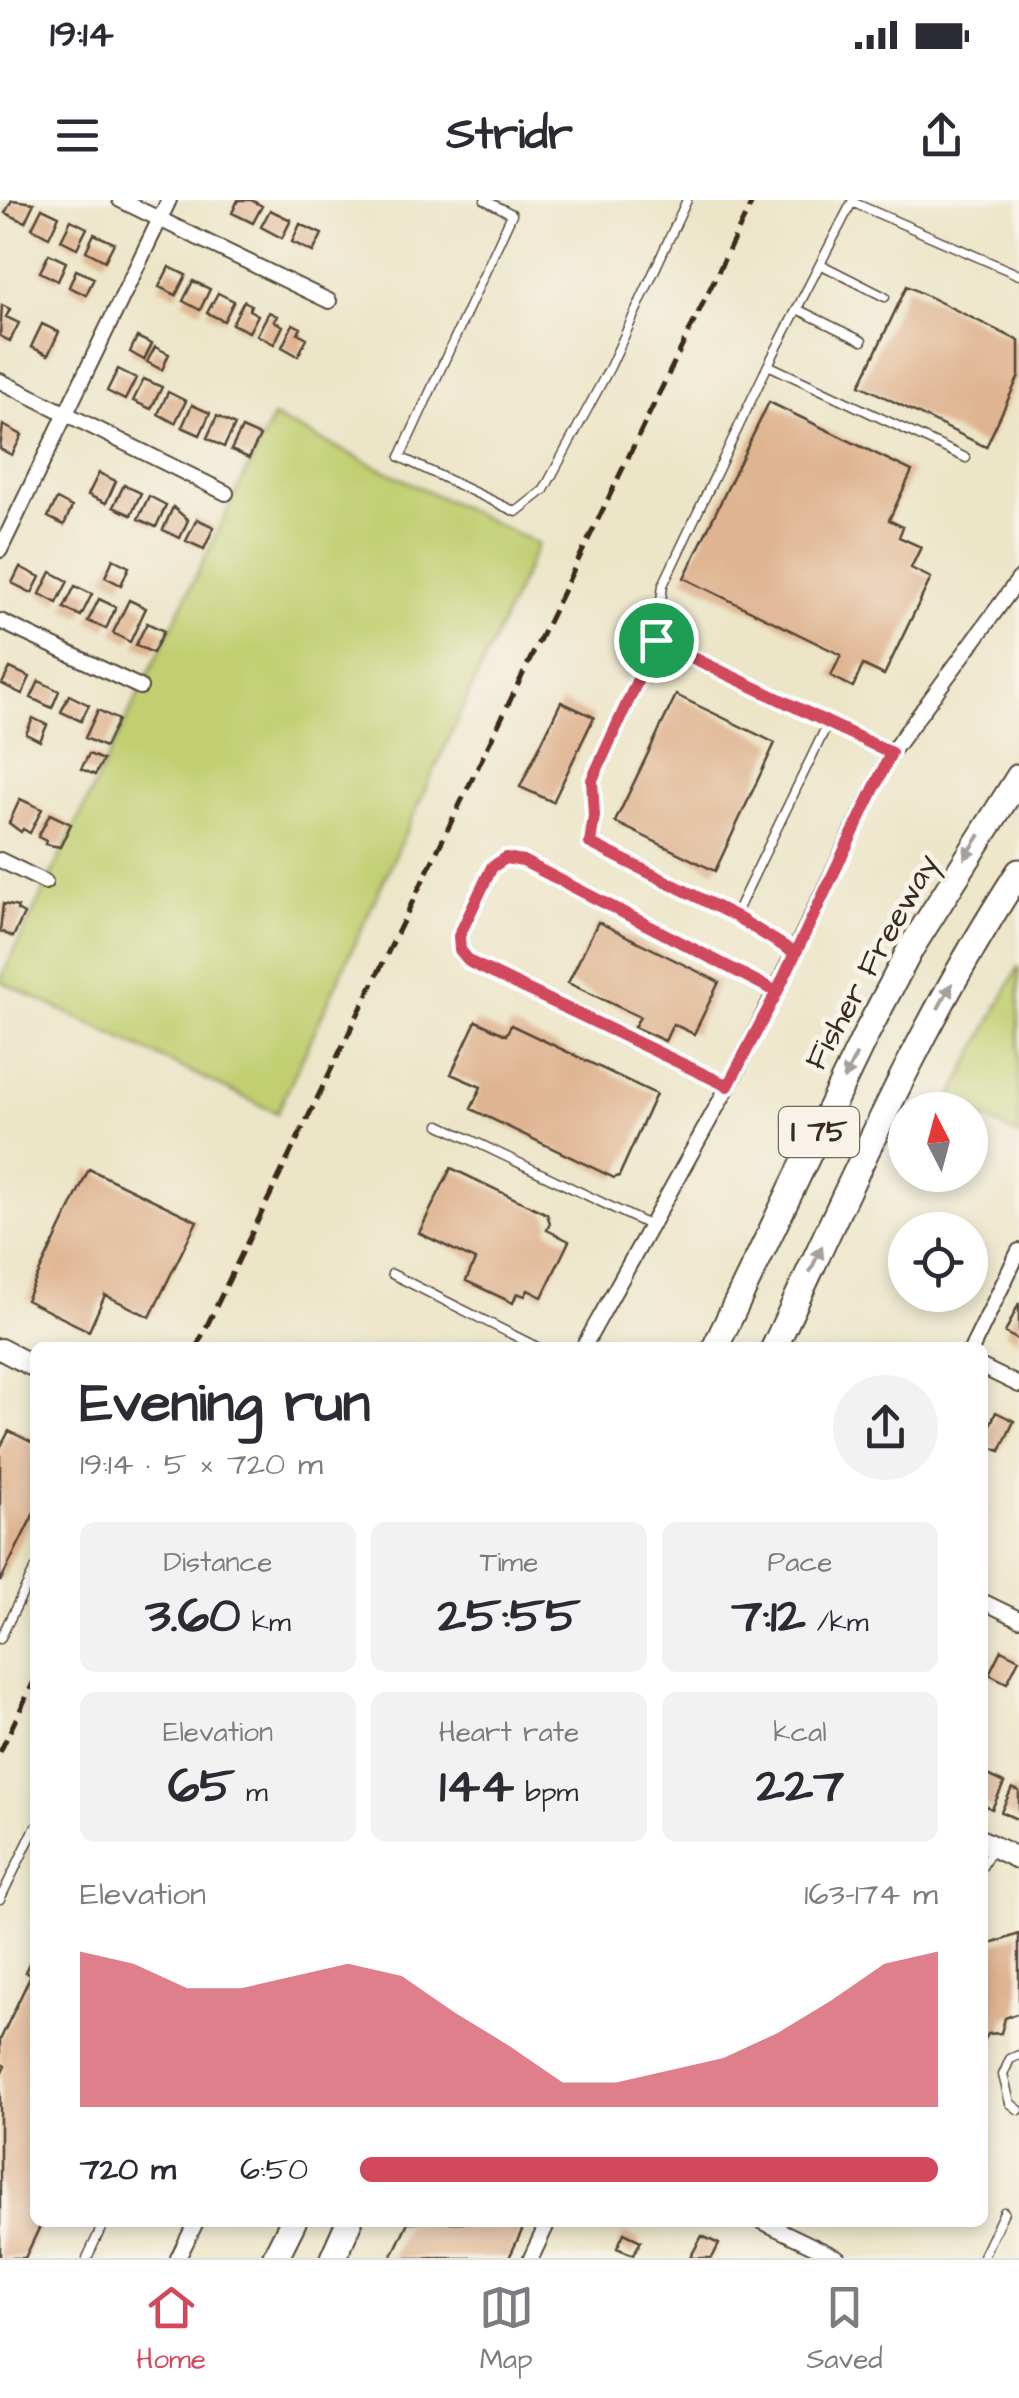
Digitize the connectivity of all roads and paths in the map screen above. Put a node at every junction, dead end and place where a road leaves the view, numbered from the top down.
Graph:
1 (120, 200) edge
2 (169, 200) edge
3 (485, 200) edge
4 (687, 200) edge
5 (853, 201) edge
6 (160, 220) junction
7 (820, 264) junction
8 (1019, 275) edge
9 (885, 296) dead end
10 (329, 301) dead end
11 (797, 309) junction
12 (862, 341) dead end
13 (768, 365) junction
14 (0, 381) edge
15 (66, 415) junction
16 (966, 458) dead end
17 (226, 493) dead end
18 (0, 550) edge
19 (1019, 579) edge
20 (0, 621) edge
21 (656, 640) junction
22 (140, 687) dead end
23 (828, 722) junction
24 (891, 753) junction
25 (1019, 777) edge
26 (0, 860) edge
27 (1019, 872) edge
28 (46, 882) dead end
29 (735, 916) junction
30 (795, 953) junction
31 (777, 992) junction
32 (728, 1086) junction
33 (440, 1125) dead end
34 (651, 1226) junction
35 (1019, 1252) edge
36 (392, 1274) dead end
37 (526, 1342) edge
38 (586, 1342) edge
39 (719, 1342) edge
40 (777, 1342) edge
41 (975, 1342) edge
42 (0, 1349) edge
43 (30, 1364) edge
44 (988, 1370) edge
45 (1019, 1384) edge
46 (30, 1579) edge
47 (988, 1604) edge
48 (1019, 1618) edge
49 (0, 1639) edge
50 (30, 1838) edge
51 (988, 1844) edge
52 (1019, 1858) edge
53 (0, 1899) edge
54 (1019, 2054) edge
55 (1019, 2110) edge
56 (1004, 2212) dead end
57 (102, 2227) edge
58 (194, 2227) edge
59 (290, 2227) edge
60 (348, 2227) edge
61 (546, 2227) edge
62 (773, 2227) edge
63 (87, 2258) edge
64 (178, 2258) edge
65 (275, 2258) edge
66 (333, 2258) edge
67 (531, 2258) edge
68 (838, 2258) edge
69 (982, 2258) edge

1 - 6 street
2 - 6 street
3 - 4 lane
5 - 7 lane
5 - 8 lane
6 - 10 street
6 - 15 street
7 - 9 lane
7 - 11 lane
11 - 12 lane
11 - 13 lane
13 - 16 lane
13 - 21 lane
14 - 15 street
15 - 17 street
15 - 18 street
19 - 24 street
20 - 22 street
21 - 23 lane
21 - 29 lane
23 - 24 lane
23 - 29 lane
24 - 30 street
25 -> 39 highway, Fisher Freeway / I 75
26 - 28 street
40 -> 27 highway, I 75
29 - 30 lane
30 - 31 street
31 - 32 street
31 - 32 lane
32 - 34 street
33 - 34 lane
34 - 38 street
35 - 41 street
36 - 37 lane
42 - 43 street
44 - 45 street
46 - 49 lane
47 - 48 street
50 - 53 lane
51 - 52 street
54 - 55 lane
56 - 69 lane
57 - 63 lane
58 - 64 street
59 - 65 highway
60 - 66 highway
61 - 67 street
62 - 68 street

